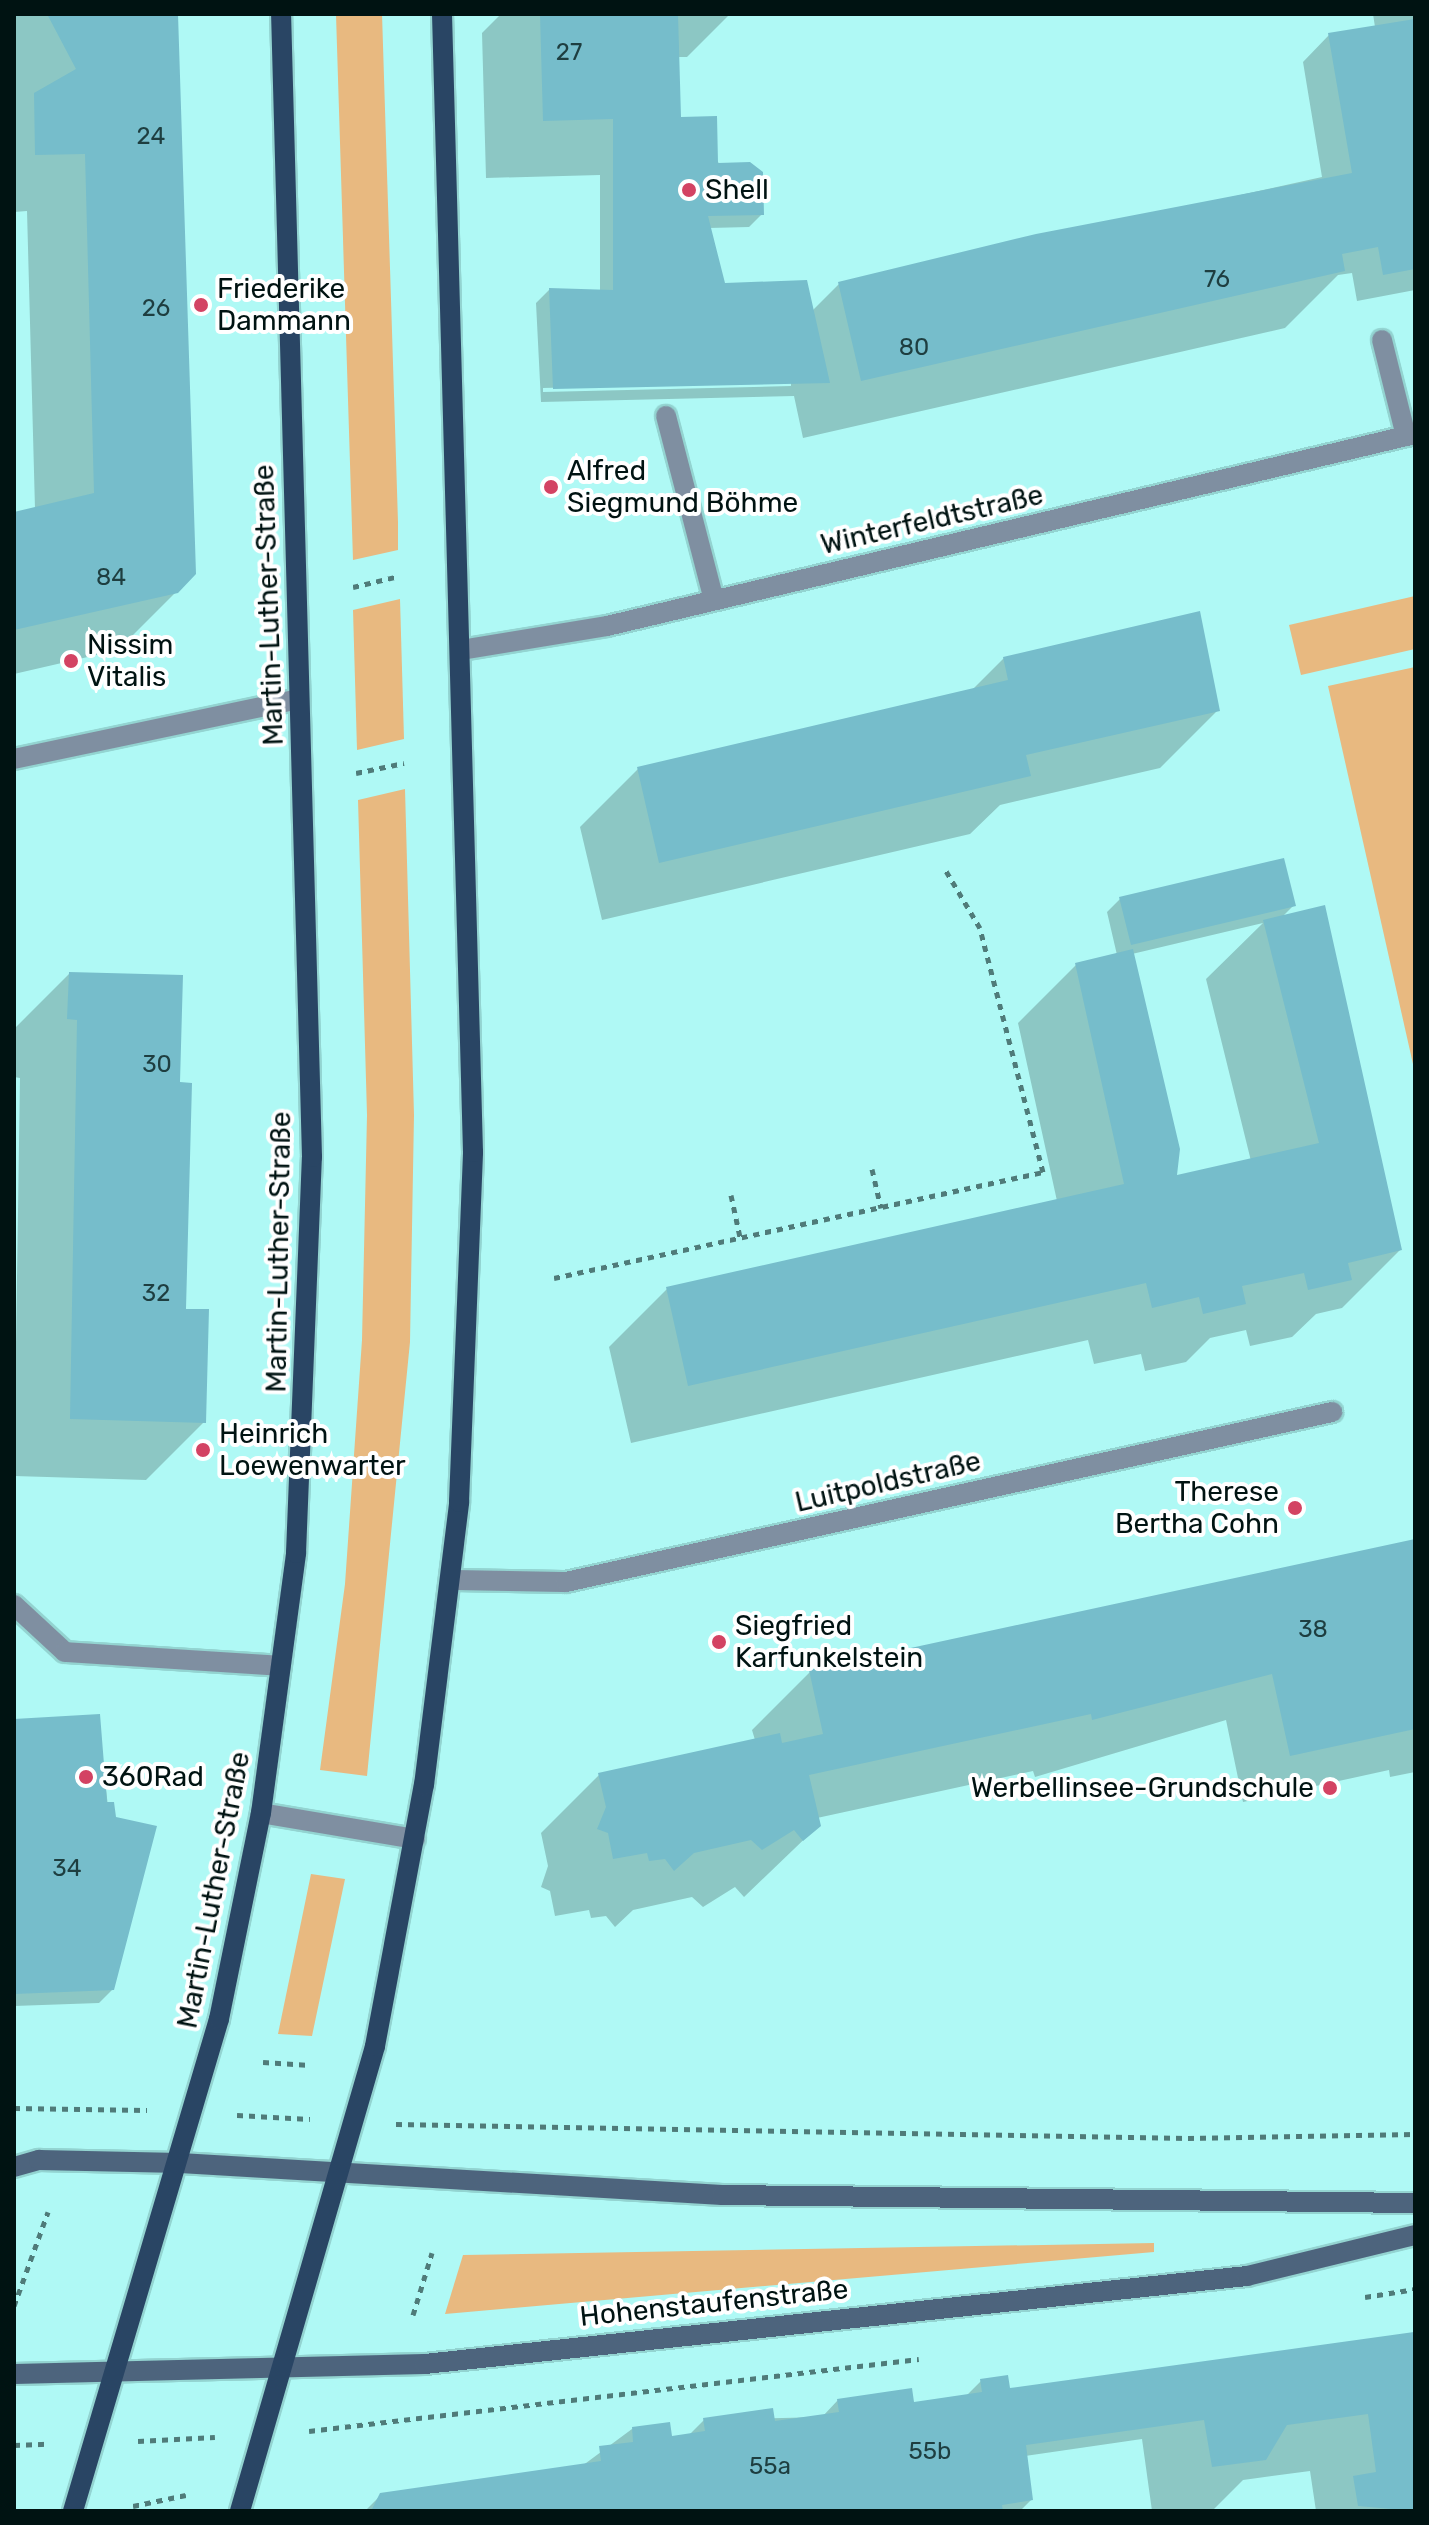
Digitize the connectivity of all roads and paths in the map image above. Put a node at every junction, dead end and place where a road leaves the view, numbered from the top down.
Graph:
1 (281, 14) edge
2 (442, 14) edge
3 (1382, 340) dead end
4 (666, 416) dead end
5 (1410, 435) edge
6 (399, 576) dead end
7 (353, 587) dead end
8 (714, 600) junction
9 (461, 650) junction
10 (299, 699) junction
11 (14, 759) edge
12 (404, 763) dead end
13 (356, 773) dead end
14 (945, 869) dead end
15 (872, 1169) dead end
16 (731, 1195) dead end
17 (881, 1208) junction
18 (740, 1238) junction
19 (554, 1278) dead end
20 (1332, 1412) dead end
21 (452, 1580) junction
22 (14, 1605) edge
23 (281, 1666) junction
24 (261, 1813) junction
25 (415, 1839) junction
26 (263, 2062) dead end
27 (310, 2065) dead end
28 (14, 2108) edge
29 (194, 2112) junction
30 (355, 2122) junction
31 (1415, 2134) edge
32 (180, 2163) junction
33 (14, 2167) edge
34 (341, 2174) junction
35 (1415, 2203) edge
36 (48, 2212) dead end
37 (1415, 2235) edge
38 (432, 2253) dead end
39 (14, 2306) edge
40 (413, 2315) dead end
41 (286, 2367) junction
42 (119, 2370) junction
43 (14, 2374) edge
44 (406, 2424) dead end
45 (265, 2434) junction
46 (96, 2442) junction
47 (14, 2445) edge
48 (186, 2495) dead end
49 (133, 2506) dead end
50 (73, 2511) edge
51 (240, 2511) edge

1 - 10 main road, Martin-Luther-Straße
2 - 9 main road
3 - 5 street
4 - 8 street
5 - 8 street, Winterfeldtstraße
6 - 7 path
8 - 9 street, Winterfeldtstraße
9 - 21 main road
10 - 11 street
10 - 23 main road, Martin-Luther-Straße
12 - 13 path
14 - 17 path
15 - 17 path
16 - 18 path
17 - 18 path
18 - 19 path
20 - 21 street, Luitpoldstraße
21 - 25 main road
22 - 23 street
23 - 24 main road, Martin-Luther-Straße
24 - 25 street
24 - 29 main road, Martin-Luther-Straße
25 - 30 main road
26 - 27 path
28 - 29 path
29 - 30 path
29 - 32 main road, Martin-Luther-Straße
30 - 31 path
30 - 34 main road
32 - 33 main road
32 - 34 main road
32 - 42 main road, Martin-Luther-Straße
34 - 35 main road
34 - 41 main road
36 - 39 path
37 - 41 main road, Hohenstaufenstraße
38 - 40 path
41 - 42 main road, Hohenstaufenstraße
41 - 45 main road
42 - 43 main road, Hohenstaufenstraße
42 - 46 main road, Martin-Luther-Straße
44 - 45 path
45 - 46 path
45 - 51 main road
46 - 47 path
46 - 50 main road, Martin-Luther-Straße
48 - 49 path

